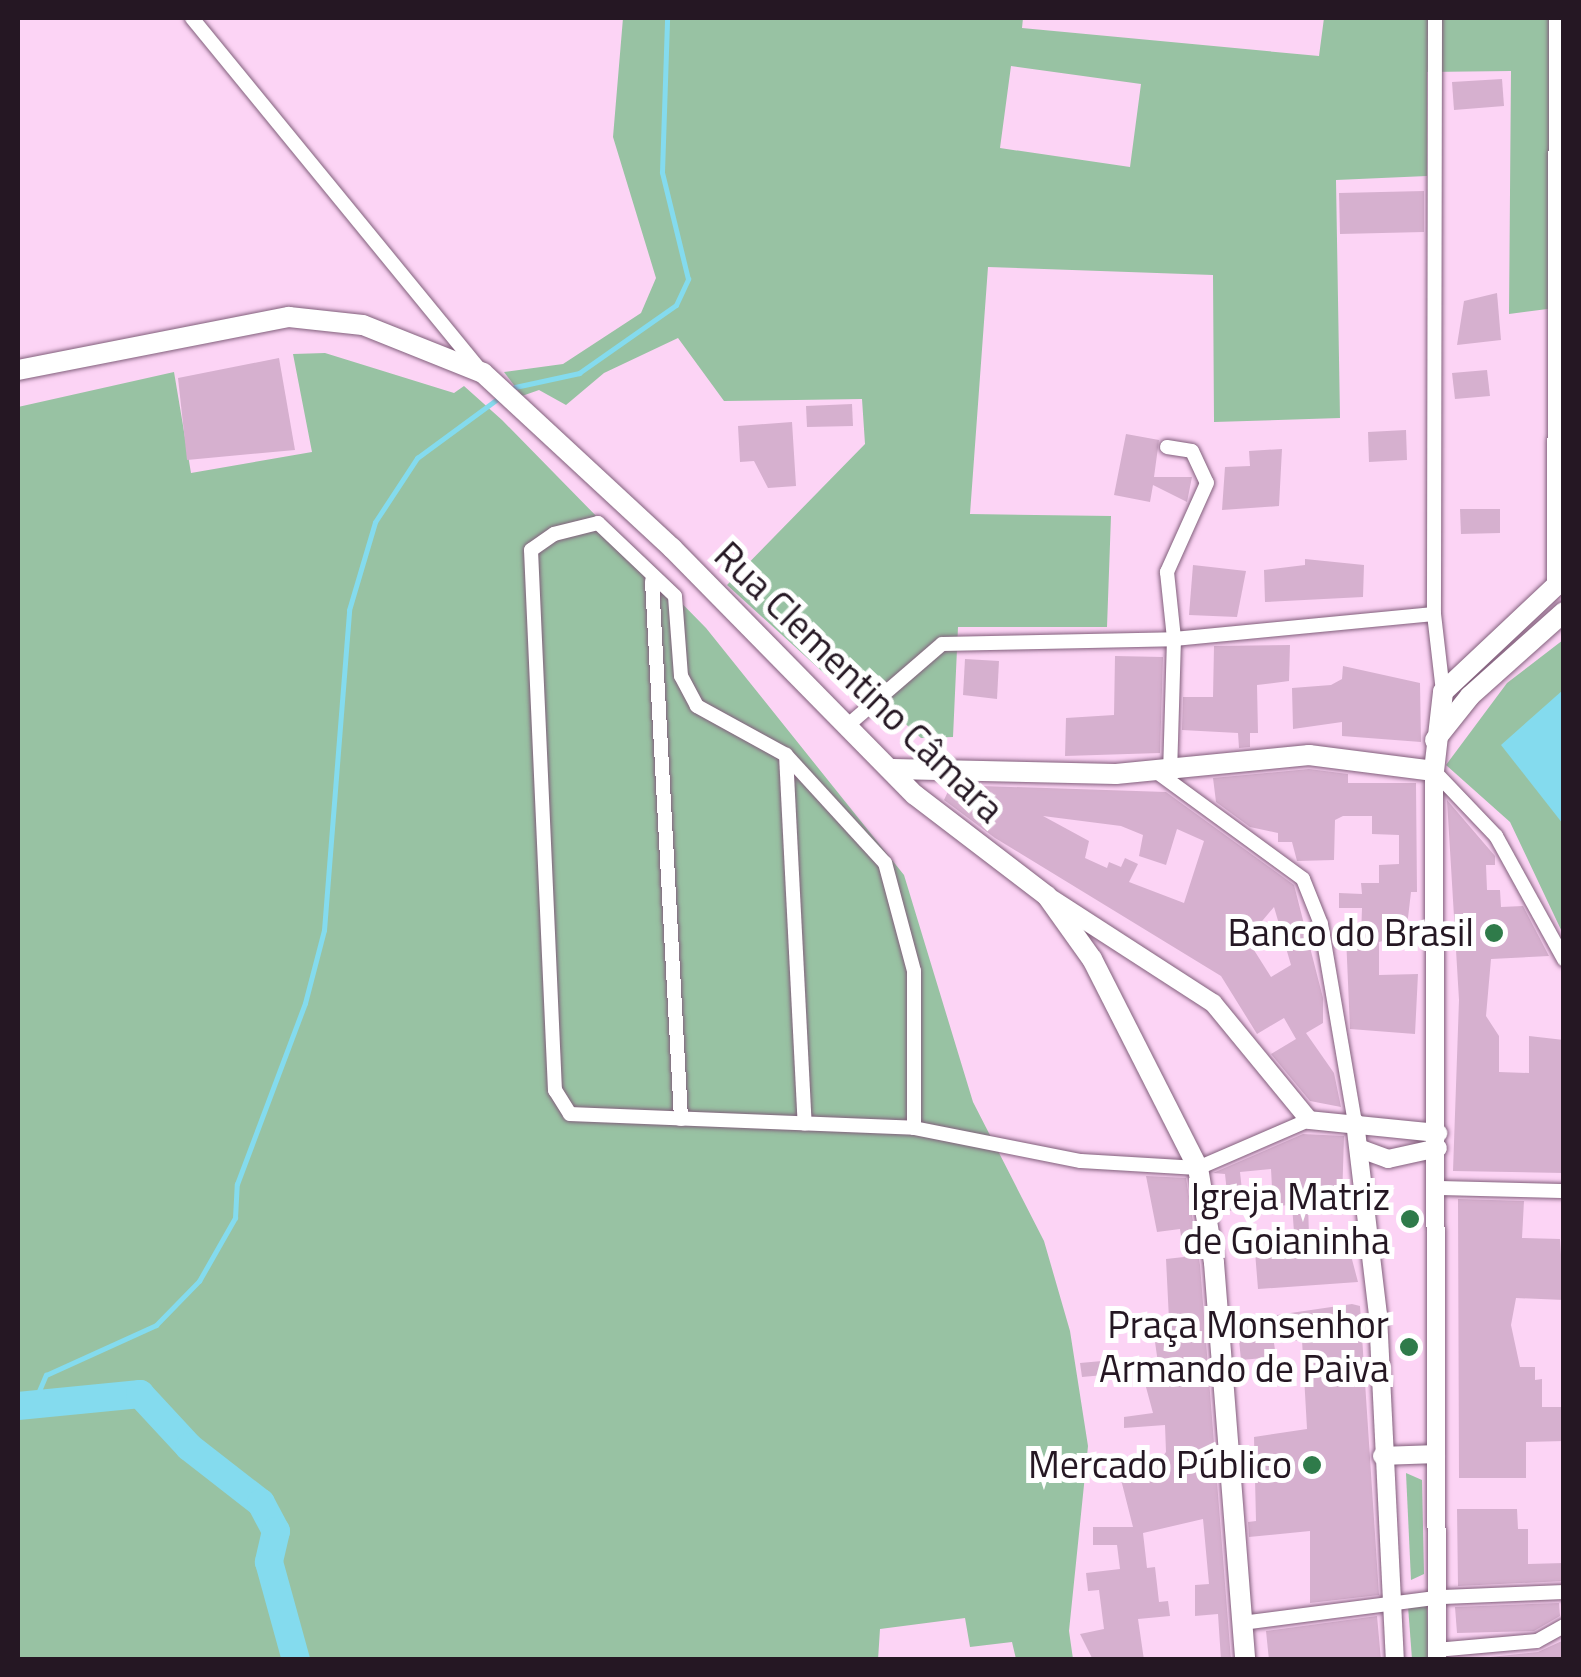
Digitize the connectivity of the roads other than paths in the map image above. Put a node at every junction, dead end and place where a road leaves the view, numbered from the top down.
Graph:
1 (192, 18) edge
2 (1435, 18) edge
3 (1556, 18) edge
4 (18, 370) edge
5 (486, 376) junction
6 (1167, 447) dead end
7 (652, 580) junction
8 (1559, 583) edge
9 (1564, 612) edge
10 (1434, 614) junction
11 (1174, 638) junction
12 (1444, 692) junction
13 (847, 726) junction
14 (1435, 740) junction
15 (786, 755) junction
16 (893, 770) junction
17 (1434, 771) junction
18 (1163, 772) junction
19 (1048, 896) junction
20 (1564, 959) edge
21 (681, 1119) junction
22 (1309, 1120) junction
23 (1355, 1122) junction
24 (805, 1124) junction
25 (914, 1128) junction
26 (1438, 1140) junction
27 (1360, 1149) junction
28 (1198, 1168) junction
29 (1437, 1188) junction
30 (1564, 1191) edge
31 (1436, 1454) junction
32 (1382, 1456) junction
33 (1564, 1592) edge
34 (1433, 1599) junction
35 (1390, 1603) junction
36 (1242, 1623) junction
37 (1564, 1626) edge
38 (1437, 1655) edge
39 (1245, 1660) edge
40 (1395, 1660) edge

1 - 5 street
2 - 10 street
3 - 8 street
4 - 5 main road
5 - 13 main road, Rua Clementino Câmara
6 - 11 street
7 - 15 street
7 - 21 street
7 - 21 street
8 - 12 main road
9 - 14 main road
10 - 11 street
10 - 12 street
11 - 13 street
11 - 18 street
12 - 14 main road
13 - 16 main road, Rua Clementino Câmara
14 - 17 main road
15 - 24 street
15 - 25 street
16 - 18 main road
16 - 19 main road, Rua Clementino Câmara
17 - 18 main road
17 - 20 street
17 - 26 street
18 - 23 street
19 - 22 street
19 - 28 main road, Rua Clementino Câmara
21 - 24 street
22 - 23 street
22 - 28 street
23 - 26 street
23 - 27 street
24 - 25 street
25 - 28 street
26 - 27 street
26 - 29 street
27 - 32 street
28 - 36 main road, Rua Clementino Câmara
29 - 30 street
29 - 31 street
31 - 32 street
31 - 34 street
32 - 35 street
33 - 34 street
34 - 35 street
34 - 38 street
35 - 36 street
35 - 40 street
36 - 39 main road, Rua Clementino Câmara
37 - 38 street

